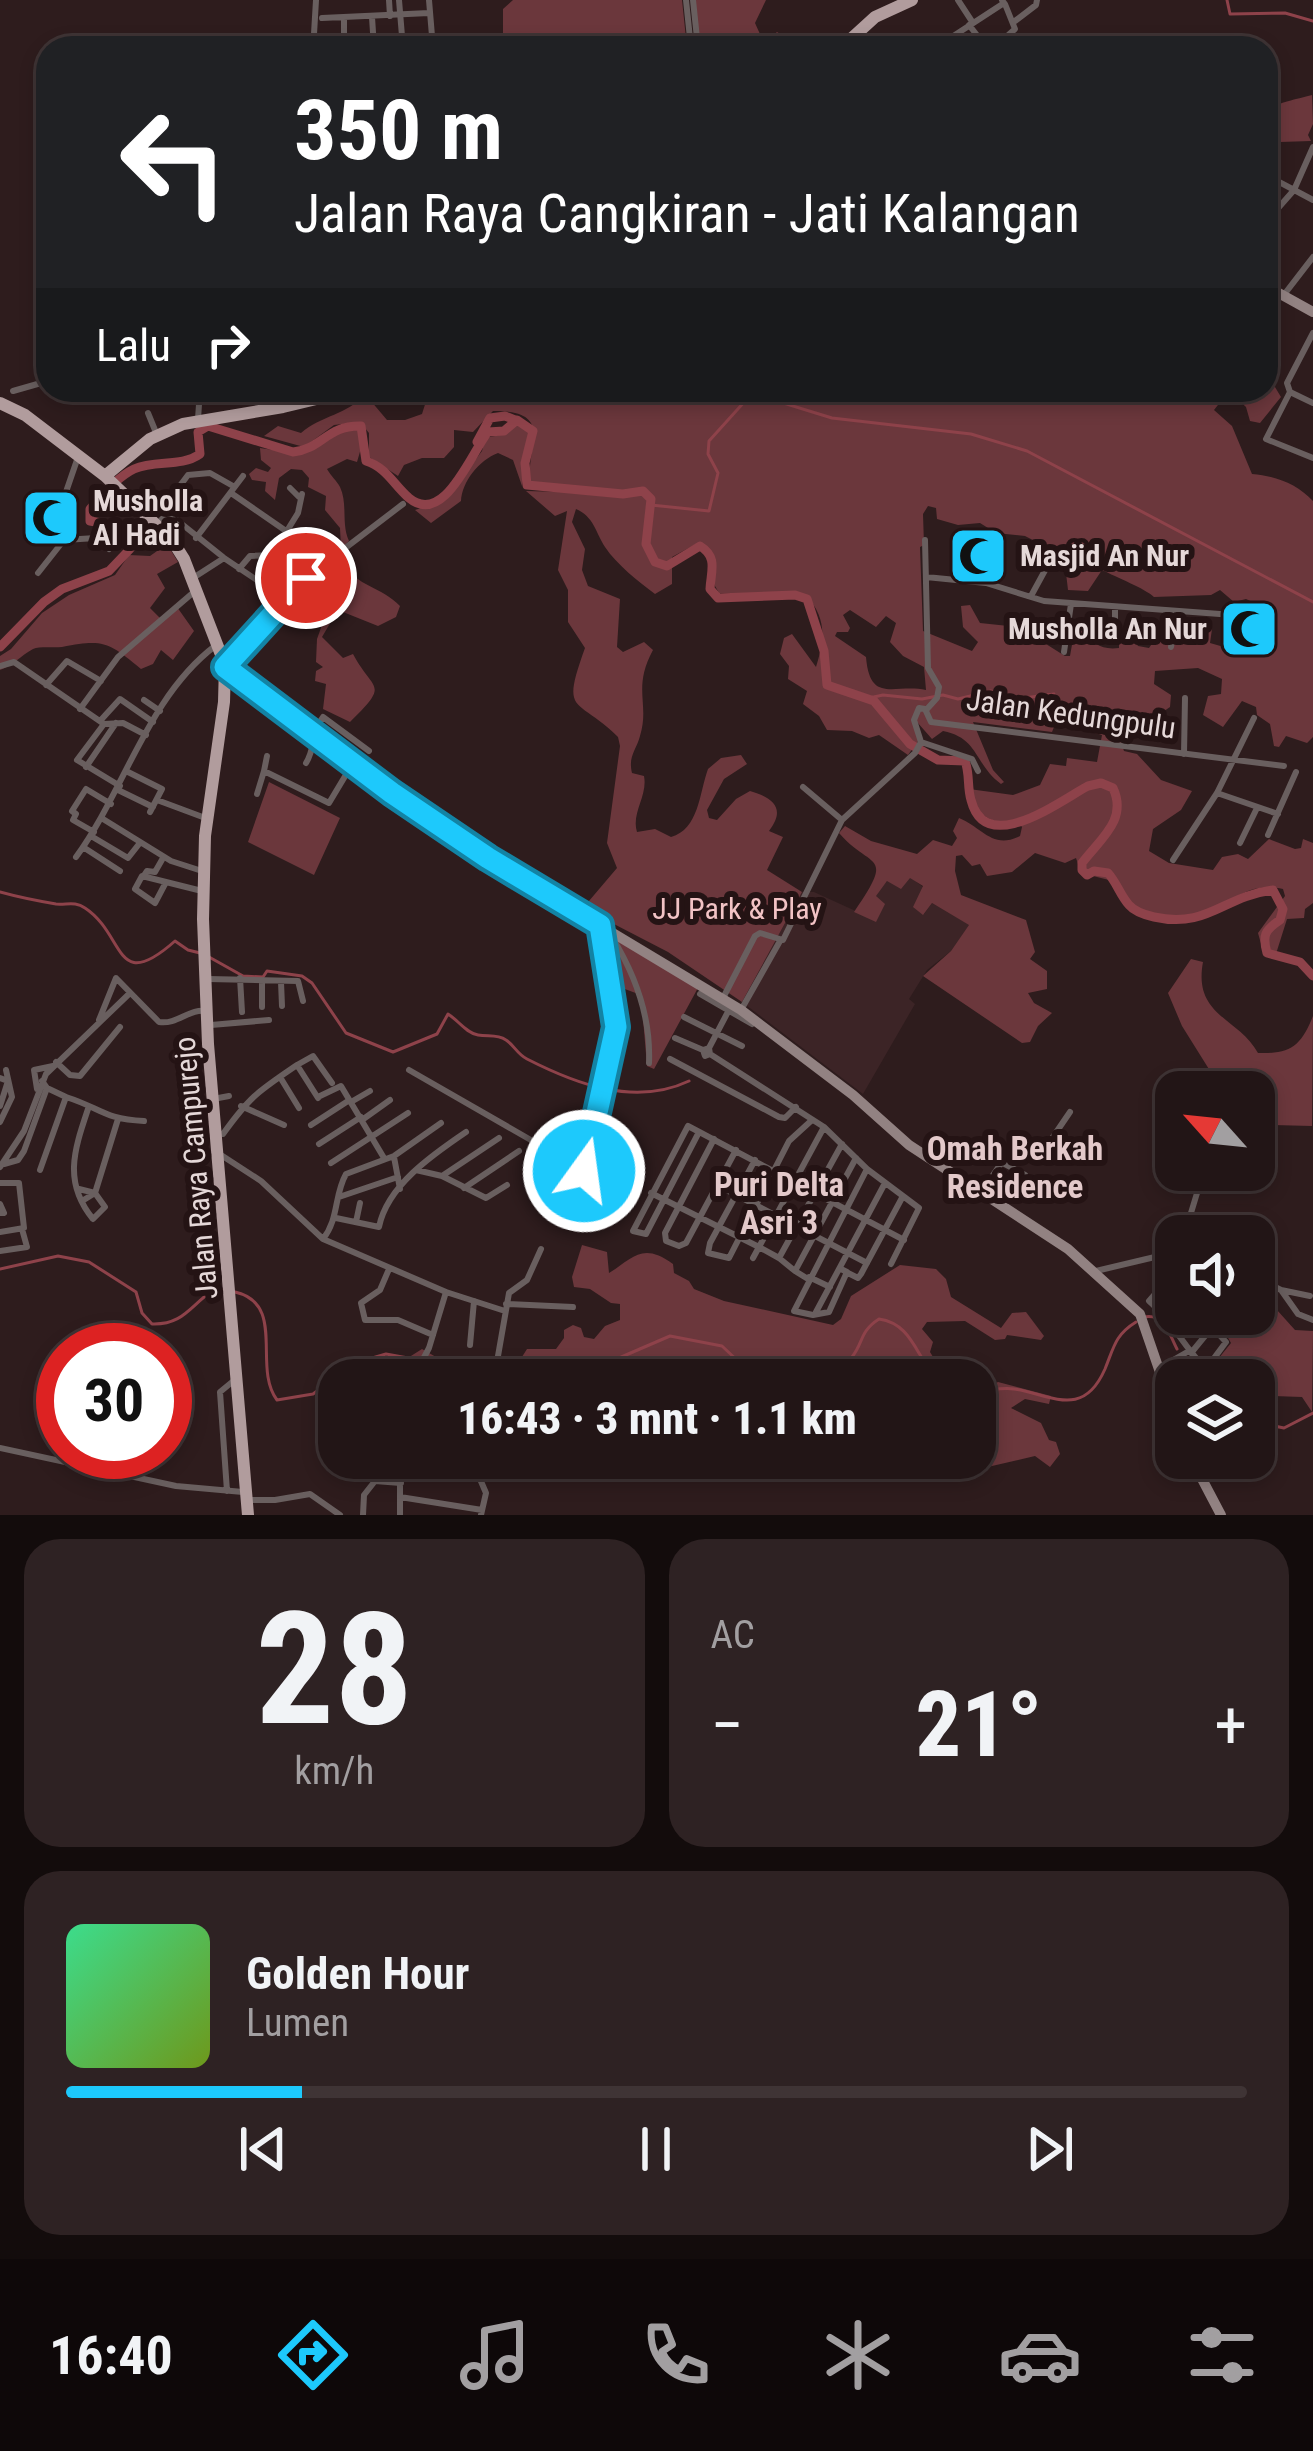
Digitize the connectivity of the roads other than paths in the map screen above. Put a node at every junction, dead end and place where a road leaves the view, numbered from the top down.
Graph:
1 (316, 0) edge
2 (389, 0) edge
3 (399, 0) edge
4 (428, 0) edge
5 (690, 0) edge
6 (912, 0) edge
7 (958, 0) edge
8 (1036, 0) edge
9 (1003, 2) edge
10 (429, 13) junction
11 (372, 17) junction
12 (395, 17) junction
13 (322, 18) dead end
14 (344, 19) junction
15 (1015, 21) junction
16 (971, 24) junction
17 (859, 32) junction
18 (315, 36) edge
19 (344, 36) dead end
20 (373, 36) edge
21 (400, 36) edge
22 (432, 36) edge
23 (693, 36) edge
24 (855, 36) edge
25 (864, 36) edge
26 (953, 36) edge
27 (980, 36) edge
28 (1008, 36) edge
29 (1313, 147) edge
30 (1278, 181) edge
31 (1294, 190) junction
32 (1313, 200) edge
33 (1278, 208) edge
34 (1313, 257) edge
35 (1278, 293) edge
36 (1283, 296) junction
37 (1312, 310) edge
38 (1313, 333) edge
39 (36, 385) edge
40 (14, 391) dead end
41 (1290, 392) junction
42 (199, 402) edge
43 (284, 402) edge
44 (298, 402) edge
45 (1312, 402) edge
46 (0, 404) edge
47 (283, 407) junction
48 (148, 413) dead end
49 (198, 419) junction
50 (157, 435) junction
51 (78, 458) junction
52 (1313, 458) edge
53 (243, 476) dead end
54 (111, 482) junction
55 (290, 488) dead end
56 (232, 489) junction
57 (403, 504) dead end
58 (168, 513) junction
59 (157, 524) junction
60 (287, 532) junction
61 (196, 538) junction
62 (64, 540) junction
63 (925, 540) dead end
64 (970, 544) dead end
65 (109, 549) dead end
66 (224, 558) junction
67 (328, 560) junction
68 (984, 560) dead end
69 (1049, 562) dead end
70 (976, 568) junction
71 (238, 569) junction
72 (38, 573) dead end
73 (926, 577) junction
74 (970, 581) junction
75 (194, 585) junction
76 (288, 596) junction
77 (1031, 596) junction
78 (1071, 604) junction
79 (1115, 607) junction
80 (274, 611) junction
81 (1177, 614) junction
82 (1247, 616) dead end
83 (1115, 634) dead end
84 (217, 644) junction
85 (1171, 646) dead end
86 (1064, 652) dead end
87 (0, 666) edge
88 (225, 666) junction
89 (241, 677) junction
90 (101, 681) junction
91 (46, 685) junction
92 (226, 687) junction
93 (1185, 698) dead end
94 (144, 700) dead end
95 (80, 709) junction
96 (160, 710) junction
97 (926, 710) junction
98 (1254, 718) dead end
99 (154, 722) junction
100 (102, 723) junction
101 (116, 723) junction
102 (313, 732) junction
103 (146, 736) junction
104 (218, 741) junction
105 (921, 743) junction
106 (236, 744) dead end
107 (369, 751) dead end
108 (1184, 754) junction
109 (267, 757) dead end
110 (1234, 759) junction
111 (306, 763) dead end
112 (353, 763) junction
113 (1284, 766) dead end
114 (86, 767) junction
115 (264, 771) junction
116 (978, 771) dead end
117 (128, 772) junction
118 (1296, 772) dead end
119 (119, 788) junction
120 (803, 788) dead end
121 (1217, 793) junction
122 (257, 794) dead end
123 (111, 804) junction
124 (153, 806) junction
125 (1257, 808) junction
126 (1278, 814) junction
127 (103, 819) junction
128 (208, 819) junction
129 (842, 820) junction
130 (92, 834) junction
131 (1268, 836) dead end
132 (1240, 842) dead end
133 (140, 843) junction
134 (83, 847) junction
135 (76, 857) dead end
136 (164, 857) junction
137 (1173, 860) dead end
138 (120, 871) dead end
139 (202, 871) junction
140 (143, 877) junction
141 (165, 884) junction
142 (202, 892) junction
143 (600, 929) junction
144 (779, 941) junction
145 (240, 979) junction
146 (204, 980) junction
147 (262, 981) junction
148 (281, 982) junction
149 (130, 993) junction
150 (700, 994) dead end
151 (304, 1001) dead end
152 (282, 1006) dead end
153 (731, 1006) junction
154 (262, 1007) dead end
155 (242, 1012) dead end
156 (684, 1017) dead end
157 (207, 1018) junction
158 (269, 1020) dead end
159 (98, 1023) junction
160 (752, 1024) dead end
161 (120, 1027) dead end
162 (716, 1033) junction
163 (675, 1038) dead end
164 (742, 1046) dead end
165 (707, 1052) junction
166 (670, 1059) dead end
167 (649, 1063) dead end
168 (54, 1064) junction
169 (297, 1065) junction
170 (7, 1070) dead end
171 (409, 1070) dead end
172 (695, 1072) junction
173 (280, 1077) junction
174 (4, 1079) edge
175 (332, 1083) dead end
176 (42, 1087) junction
177 (370, 1091) dead end
178 (229, 1096) dead end
179 (66, 1097) junction
180 (213, 1099) junction
181 (390, 1100) dead end
182 (350, 1101) junction
183 (0, 1106) edge
184 (89, 1106) junction
185 (241, 1106) junction
186 (796, 1107) junction
187 (299, 1108) dead end
188 (1070, 1112) dead end
189 (35, 1113) junction
190 (407, 1113) dead end
191 (118, 1119) junction
192 (361, 1119) junction
193 (812, 1119) junction
194 (145, 1121) dead end
195 (0, 1122) edge
196 (442, 1123) dead end
197 (284, 1125) dead end
198 (311, 1126) dead end
199 (824, 1127) junction
200 (466, 1132) dead end
201 (699, 1132) junction
202 (216, 1133) junction
203 (372, 1136) junction
204 (499, 1138) dead end
205 (714, 1139) junction
206 (319, 1144) dead end
207 (842, 1144) junction
208 (736, 1150) junction
209 (24, 1151) junction
210 (519, 1151) dead end
211 (218, 1153) junction
212 (389, 1157) junction
213 (856, 1158) junction
214 (44, 1160) junction
215 (755, 1160) junction
216 (331, 1163) dead end
217 (1003, 1163) junction
218 (2, 1165) edge
219 (868, 1169) junction
220 (40, 1170) dead end
221 (416, 1170) junction
222 (776, 1170) junction
223 (584, 1171) junction
224 (1025, 1175) dead end
225 (442, 1176) junction
226 (398, 1178) junction
227 (794, 1180) junction
228 (2, 1183) edge
229 (885, 1183) junction
230 (507, 1185) dead end
231 (717, 1185) junction
232 (464, 1188) junction
233 (79, 1189) junction
234 (400, 1189) junction
235 (651, 1192) junction
236 (816, 1192) junction
237 (95, 1193) junction
238 (980, 1194) junction
239 (736, 1195) junction
240 (904, 1196) junction
241 (339, 1197) junction
242 (664, 1200) junction
243 (82, 1201) junction
244 (833, 1201) junction
245 (360, 1203) dead end
246 (0, 1204) edge
247 (757, 1205) junction
248 (679, 1207) junction
249 (845, 1208) junction
250 (610, 1210) dead end
251 (0, 1214) edge
252 (776, 1215) junction
253 (335, 1218) junction
254 (700, 1218) junction
255 (866, 1219) junction
256 (356, 1222) junction
257 (798, 1226) junction
258 (718, 1227) junction
259 (22, 1229) junction
260 (884, 1230) junction
261 (0, 1232) edge
262 (815, 1235) junction
263 (739, 1238) junction
264 (322, 1239) junction
265 (904, 1240) junction
266 (828, 1242) junction
267 (759, 1247) junction
268 (542, 1250) dead end
269 (0, 1251) edge
270 (848, 1253) junction
271 (1155, 1257) edge
272 (753, 1258) dead end
273 (779, 1258) junction
274 (867, 1263) junction
275 (891, 1264) dead end
276 (390, 1269) junction
277 (795, 1271) junction
278 (844, 1271) junction
279 (1092, 1272) junction
280 (809, 1278) junction
281 (830, 1287) junction
282 (1275, 1287) edge
283 (1281, 1290) junction
284 (446, 1292) junction
285 (1310, 1296) edge
286 (474, 1301) junction
287 (506, 1307) junction
288 (573, 1307) dead end
289 (815, 1312) junction
290 (1313, 1320) edge
291 (433, 1335) junction
292 (1179, 1335) edge
293 (1206, 1335) edge
294 (1219, 1335) edge
295 (470, 1345) dead end
296 (1185, 1355) junction
297 (498, 1357) dead end
298 (423, 1359) edge
299 (1156, 1359) edge
300 (1177, 1359) edge
301 (239, 1377) junction
302 (0, 1448) edge
303 (400, 1479) edge
304 (475, 1479) edge
305 (1202, 1479) edge
306 (400, 1484) junction
307 (227, 1491) junction
308 (400, 1497) junction
309 (247, 1502) edge
310 (482, 1512) edge
311 (340, 1515) edge
312 (364, 1515) edge
313 (400, 1515) edge
314 (1221, 1515) edge

1 - 18 street
2 - 12 street
3 - 12 street
4 - 10 street
5 - 23 street
6 - 17 main road
7 - 16 street
8 - 15 street
9 - 15 street
9 - 16 street
10 - 12 street
10 - 22 street
11 - 12 street
11 - 14 street
11 - 20 street
12 - 21 street
13 - 14 street
14 - 19 street
15 - 28 street
16 - 26 street
16 - 27 street
17 - 24 main road
17 - 25 street
29 - 31 street
30 - 31 street
31 - 32 street
31 - 33 street
34 - 36 street
35 - 36 street
36 - 37 street
38 - 41 street
39 - 40 street
41 - 45 street
41 - 52 street
42 - 49 street
43 - 47 street
44 - 47 main road
46 - 51 main road, Jalan Raya Campurejo
47 - 49 main road
48 - 50 street
49 - 50 main road
50 - 54 main road
51 - 54 main road, Jalan Raya Campurejo
51 - 62 street
53 - 56 street
54 - 59 main road, Jalan Raya Campurejo
55 - 60 street
56 - 58 street
56 - 60 street
56 - 61 street
57 - 67 street
58 - 59 street
58 - 61 street
59 - 75 main road, Jalan Raya Campurejo
60 - 67 street
60 - 71 street
61 - 66 street
62 - 65 street
62 - 72 street
63 - 73 street
64 - 70 street
66 - 71 street
66 - 75 street
67 - 76 street
68 - 70 street
69 - 77 street
70 - 74 street
71 - 76 street
73 - 74 street
73 - 97 street
74 - 77 street
75 - 84 main road, Jalan Raya Campurejo
75 - 90 street
76 - 80 street
76 - 80 street
77 - 78 street
78 - 79 street
78 - 86 street
79 - 81 street
79 - 83 street
80 - 88 street
81 - 82 street
81 - 85 street
84 - 88 main road, Jalan Raya Campurejo
84 - 96 street
87 - 91 street
88 - 89 street
88 - 92 main road, Jalan Raya Campurejo
89 - 92 street
89 - 102 street
90 - 91 street
90 - 95 street
91 - 95 street
92 - 104 main road, Jalan Raya Campurejo
93 - 108 street
94 - 96 street
95 - 100 street
96 - 99 street
97 - 105 street, Jalan Kedungpulu
97 - 108 street, Jalan Kedungpulu
98 - 110 street
99 - 100 street
99 - 103 street
100 - 101 street
100 - 114 street
101 - 103 street
101 - 114 street
102 - 107 street
102 - 111 street
102 - 112 street
103 - 117 street
104 - 106 street
104 - 128 main road, Jalan Raya Campurejo
105 - 116 street
105 - 129 street, Jalan Kedungpulu
108 - 110 street, Jalan Kedungpulu
109 - 115 street
110 - 113 street, Jalan Kedungpulu
110 - 121 street
112 - 115 street
112 - 143 street
114 - 119 street
115 - 122 street
117 - 119 street
117 - 124 street
118 - 126 street
119 - 123 street
119 - 124 street
120 - 129 street
121 - 125 street
121 - 137 street
123 - 127 street
123 - 130 street
124 - 128 street
125 - 126 street
125 - 132 street
126 - 131 street
127 - 130 street
127 - 133 street
128 - 139 main road, Jalan Raya Campurejo
129 - 144 street, Jalan Kedungpulu
130 - 133 street
130 - 134 street
133 - 136 street
134 - 135 street
134 - 138 street
136 - 139 street
136 - 140 street
139 - 142 main road, Jalan Raya Campurejo
140 - 141 street
140 - 141 street
141 - 142 street
142 - 146 main road, Jalan Raya Campurejo
143 - 153 street
143 - 167 street
143 - 223 street
144 - 153 street, Jalan Kedungpulu
144 - 153 street
145 - 146 street
145 - 147 street
145 - 155 street
146 - 157 main road, Jalan Raya Campurejo
147 - 148 street
147 - 154 street
148 - 151 street
148 - 152 street
149 - 157 street
149 - 159 street
149 - 159 street
150 - 153 street
153 - 160 street
153 - 162 street
153 - 238 street
156 - 162 street
157 - 158 street
157 - 180 main road, Jalan Raya Campurejo
159 - 168 street
161 - 168 street
162 - 164 street
162 - 165 street
163 - 165 street
165 - 172 street
165 - 186 street
166 - 172 street
168 - 176 street
169 - 173 street
169 - 175 street
169 - 182 street
170 - 174 street
171 - 223 street
172 - 186 street
173 - 185 street
173 - 187 street
174 - 183 street
174 - 195 street
176 - 179 street
176 - 189 street
177 - 182 street
178 - 180 street
179 - 184 street
179 - 214 street
180 - 202 main road, Jalan Raya Campurejo
181 - 192 street
182 - 192 street
182 - 198 street
184 - 191 street
184 - 233 street
185 - 197 street
185 - 202 street
186 - 193 street
188 - 217 street
189 - 209 street
189 - 218 street
190 - 203 street
191 - 194 street
191 - 237 street
192 - 203 street
192 - 206 street
193 - 199 street
193 - 222 street
196 - 212 street
199 - 207 street
199 - 227 street
200 - 221 street
201 - 205 street
201 - 235 street
201 - 242 street
202 - 211 main road, Jalan Raya Campurejo
203 - 212 street
203 - 216 street
204 - 225 street
205 - 208 street
205 - 248 street
207 - 213 street
207 - 236 street
208 - 215 street
208 - 231 street
209 - 214 street
209 - 218 street
210 - 232 street
211 - 264 street
211 - 301 main road, Jalan Raya Campurejo
212 - 226 street
212 - 241 street
213 - 219 street
213 - 244 street
214 - 220 street
215 - 222 street
215 - 239 street
217 - 224 street
217 - 238 street
218 - 228 street
219 - 229 street
219 - 249 street
221 - 225 street
221 - 234 street
222 - 227 street
222 - 247 street
223 - 250 street
225 - 232 street
226 - 234 street
226 - 241 street
227 - 236 street
227 - 252 street
228 - 259 street
229 - 240 street
229 - 255 street
230 - 232 street
231 - 239 street
231 - 254 street
233 - 237 street
233 - 243 street
234 - 256 street
235 - 242 street
235 - 242 street
236 - 244 street
236 - 257 street
237 - 243 street
237 - 243 street
238 - 279 street
239 - 247 street
239 - 258 street
240 - 260 street
240 - 265 street
241 - 253 street
242 - 248 street
244 - 249 street
244 - 262 street
245 - 256 street
246 - 251 street
247 - 252 street
247 - 263 street
248 - 254 street
248 - 254 street
249 - 255 street
249 - 266 street
252 - 257 street
252 - 267 street
253 - 256 street
253 - 264 street
254 - 258 street
255 - 260 street
255 - 270 street
257 - 262 street
257 - 273 street
258 - 263 street
258 - 263 street
259 - 261 street
259 - 269 street
260 - 265 street
260 - 274 street
262 - 266 street
262 - 277 street
263 - 267 street
264 - 276 street
265 - 275 street
266 - 270 street
266 - 280 street
267 - 272 street
267 - 273 street
268 - 287 street
270 - 274 street
270 - 278 street
271 - 279 street
273 - 277 street
274 - 278 street
276 - 284 street
276 - 291 street
277 - 280 street
278 - 281 street
278 - 289 street
279 - 299 street
280 - 281 street
280 - 289 street
281 - 289 street
282 - 283 street
283 - 285 street
283 - 290 street
284 - 286 street
284 - 291 street
286 - 287 street
286 - 295 street
287 - 288 street
287 - 297 street
291 - 298 street
292 - 296 street
293 - 296 street
294 - 296 street
296 - 300 street
301 - 307 street
301 - 309 main road, Jalan Raya Campurejo
302 - 307 street
303 - 306 street
304 - 310 street
305 - 314 street
306 - 308 street
306 - 312 street
307 - 309 street
308 - 310 street
308 - 313 street
309 - 311 street

